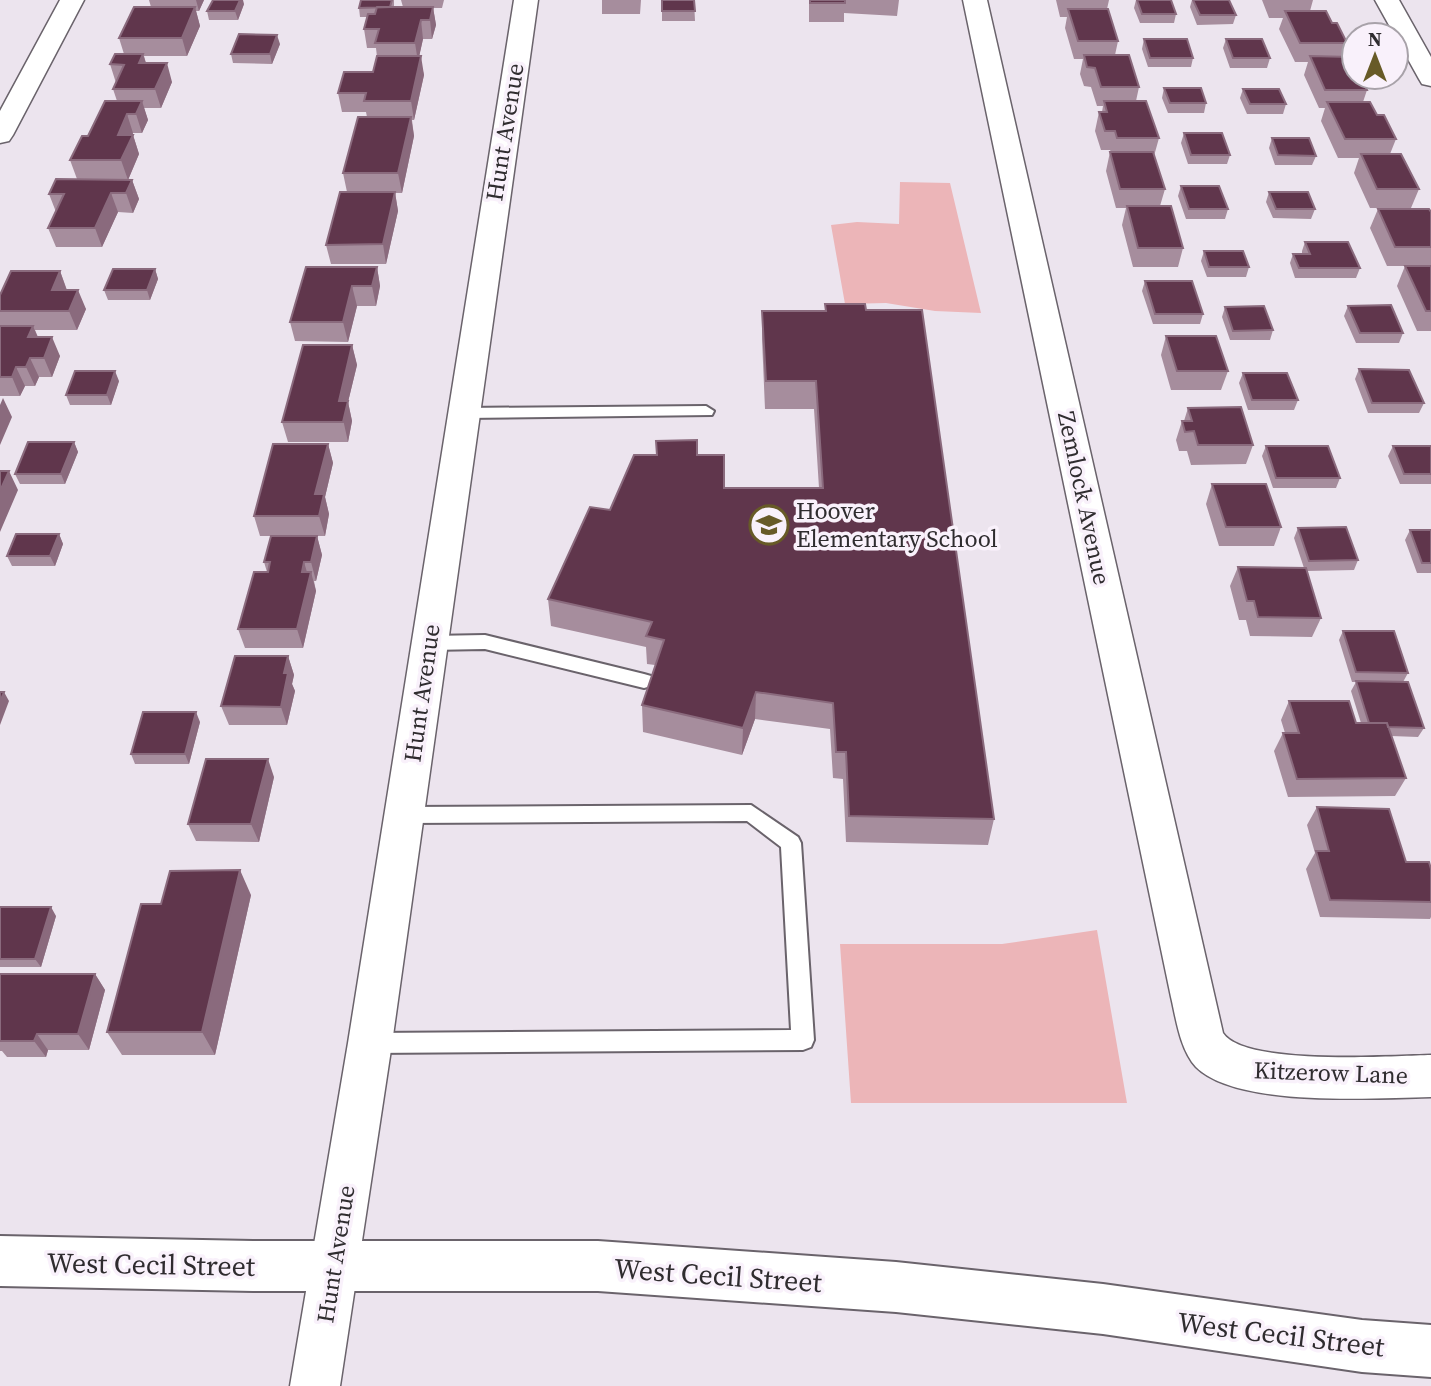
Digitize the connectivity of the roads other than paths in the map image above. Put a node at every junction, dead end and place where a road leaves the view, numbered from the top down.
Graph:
1 (72, 0) edge
2 (526, 0) edge
3 (975, 0) edge
4 (1387, 0) edge
5 (1431, 79) edge
6 (0, 135) edge
7 (706, 411) dead end
8 (464, 413) junction
9 (429, 643) junction
10 (644, 681) dead end
11 (404, 815) junction
12 (1192, 997) joint
13 (370, 1043) junction
14 (1431, 1076) edge
15 (0, 1261) edge
16 (335, 1264) junction
17 (1431, 1351) edge
18 (315, 1386) edge

1 - 6 street
2 - 8 street, Hunt Avenue
3 - 12 street, Zemlock Avenue
4 - 5 street
7 - 8 lane
8 - 9 street, Hunt Avenue
9 - 10 lane
9 - 11 street, Hunt Avenue
11 - 13 street, Hunt Avenue
11 - 13 lane
12 - 14 street, Kitzerow Lane
13 - 16 street, Hunt Avenue
15 - 16 main road, West Cecil Street
16 - 17 main road, West Cecil Street
16 - 18 street, Hunt Avenue

